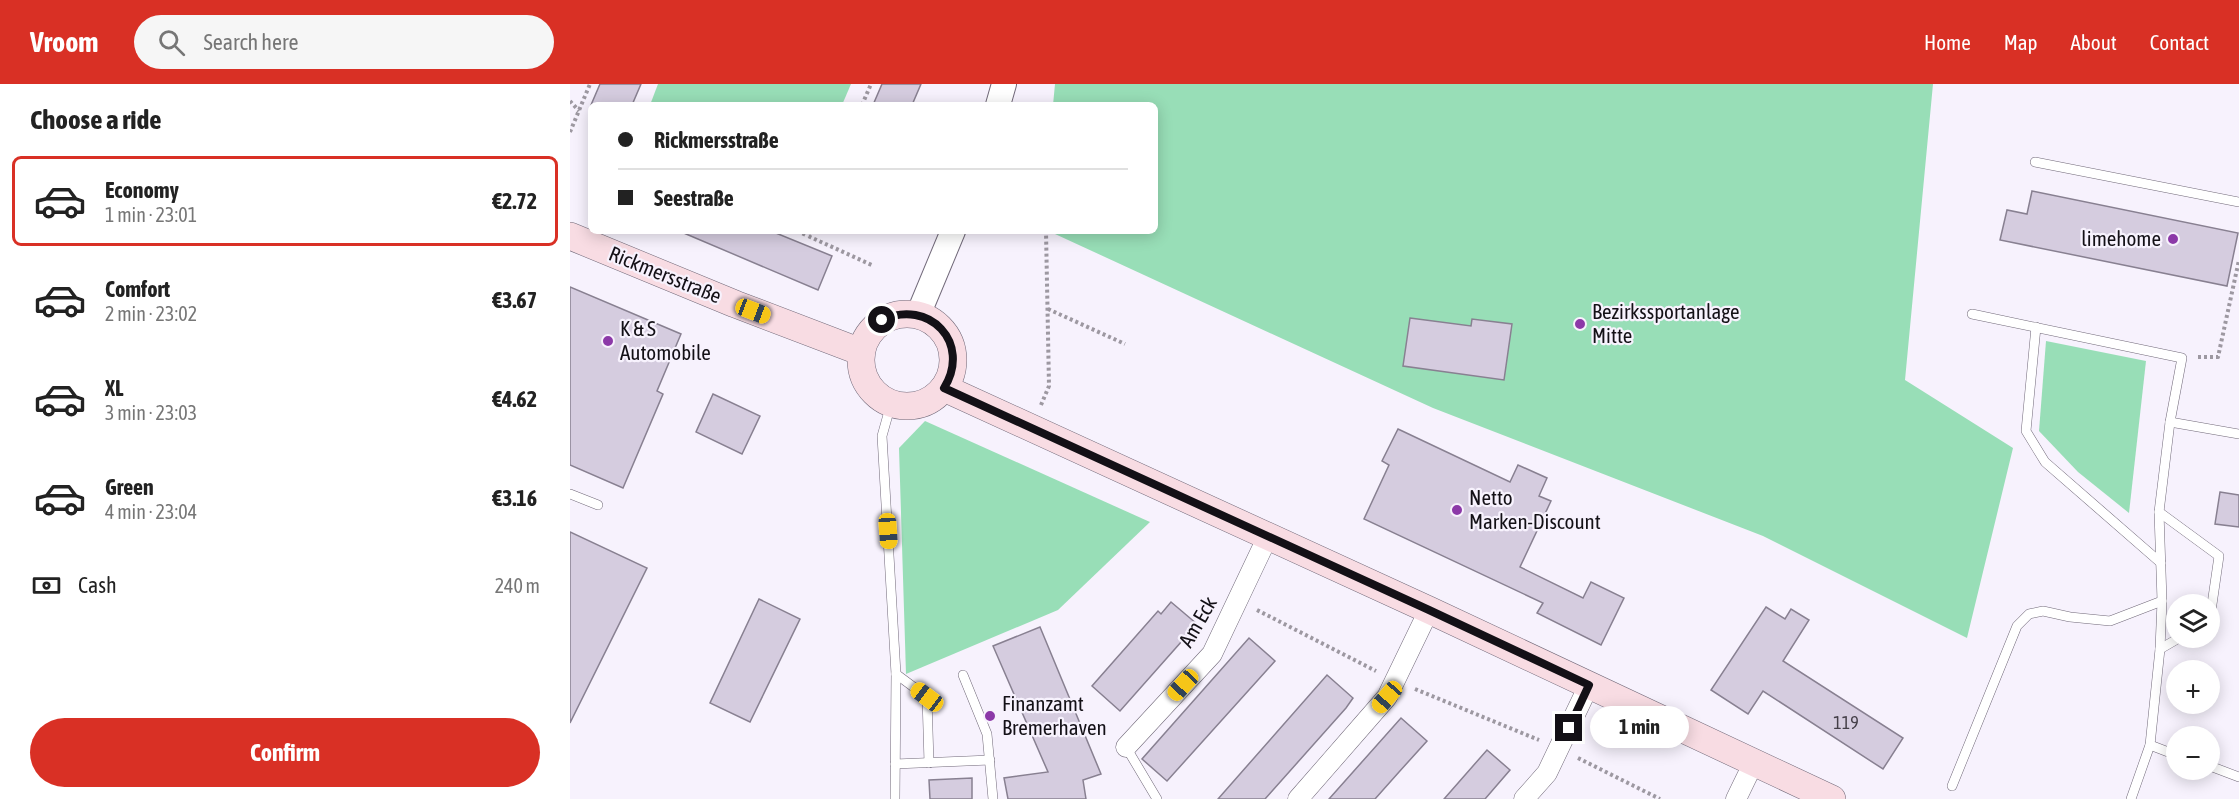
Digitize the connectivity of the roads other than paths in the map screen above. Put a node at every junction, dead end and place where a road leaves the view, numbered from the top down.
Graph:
1 (1004, 84) edge
2 (999, 102) edge
3 (2035, 162) dead end
4 (2239, 201) edge
5 (952, 234) edge
6 (570, 236) edge
7 (1972, 314) dead end
8 (918, 315) junction
9 (2036, 327) junction
10 (861, 352) junction
11 (944, 388) junction
12 (891, 404) junction
13 (2170, 422) junction
14 (2239, 434) edge
15 (570, 494) edge
16 (598, 505) dead end
17 (2159, 512) junction
18 (1268, 536) junction
19 (2161, 563) junction
20 (2213, 594) edge
21 (2162, 601) junction
22 (1429, 610) junction
23 (2166, 646) edge
24 (2160, 649) junction
25 (896, 674) junction
26 (963, 675) dead end
27 (1589, 685) junction
28 (2150, 745) junction
29 (1126, 747) joint
30 (2166, 751) edge
31 (990, 760) junction
32 (929, 762) junction
33 (1754, 762) junction
34 (895, 764) junction
35 (2220, 770) edge
36 (2239, 777) edge
37 (1952, 786) dead end
38 (895, 799) edge
39 (993, 799) edge
40 (1157, 799) edge
41 (1298, 799) edge
42 (1524, 799) edge
43 (1736, 799) edge
44 (1832, 799) edge
45 (2131, 799) edge

1 - 2 street
3 - 4 lane
5 - 8 street
6 - 10 main road, Rickmersstraße
7 - 9 lane
8 - 10 main road
8 - 11 main road
9 - 13 lane
9 - 19 lane
10 - 12 main road
11 - 12 main road
11 - 18 main road
12 - 25 lane
13 - 14 lane
13 - 17 lane
15 - 16 lane
17 - 19 lane
17 - 20 lane
18 - 22 main road
18 - 29 street, Am Eck
19 - 21 lane
21 - 24 lane
21 - 37 lane
22 - 27 main road
22 - 41 street
23 - 24 lane
24 - 28 lane
25 - 32 lane
25 - 34 lane
26 - 31 lane
27 - 33 main road
27 - 42 street
28 - 30 lane
28 - 45 lane
29 - 40 lane
31 - 32 lane
31 - 39 lane
32 - 34 lane
33 - 43 street
33 - 44 main road
34 - 38 lane
35 - 36 lane

